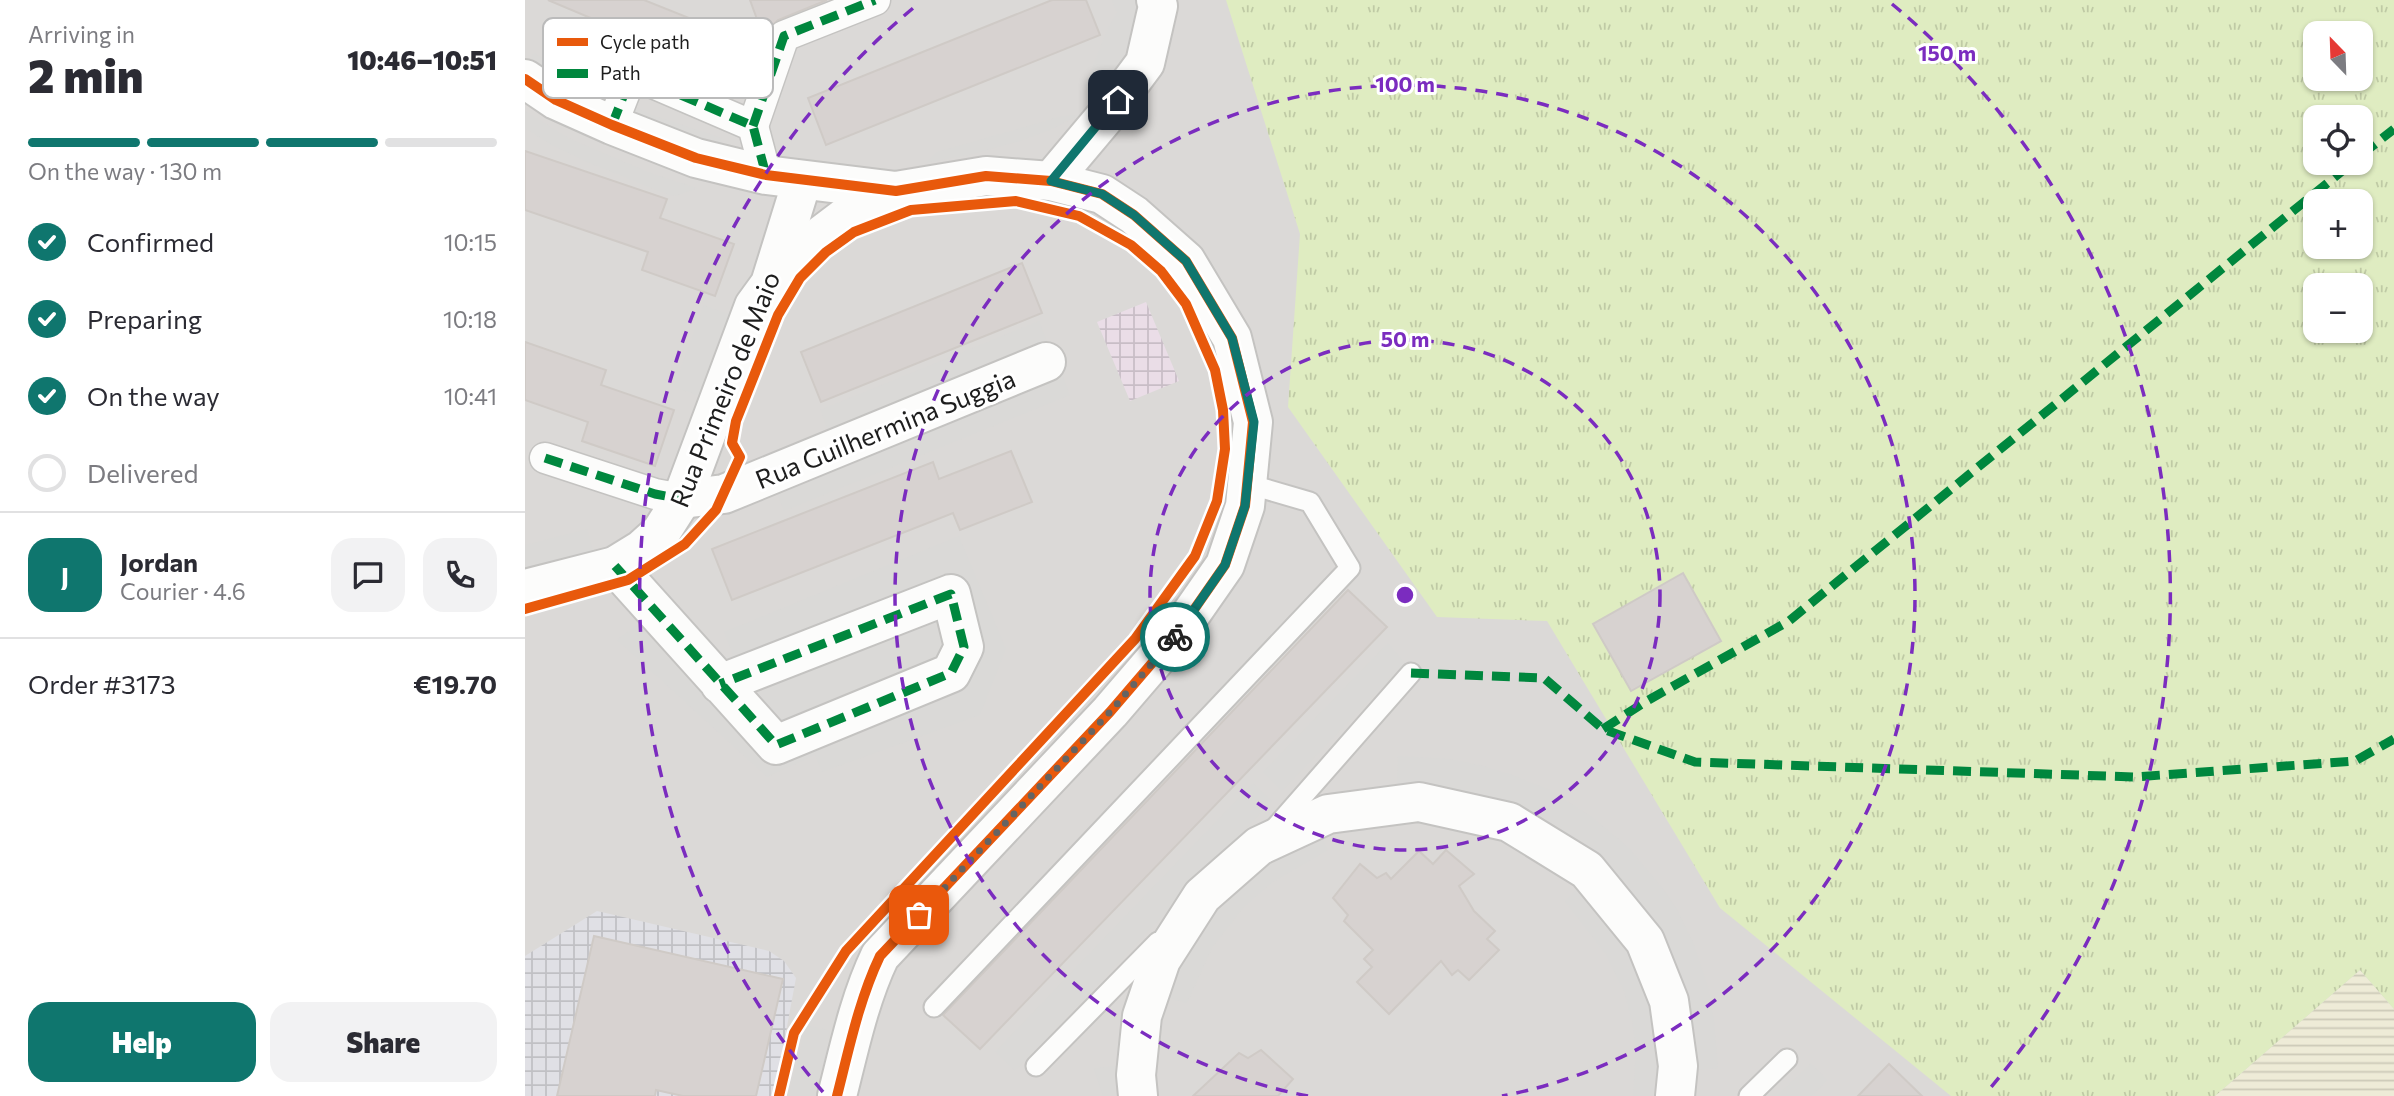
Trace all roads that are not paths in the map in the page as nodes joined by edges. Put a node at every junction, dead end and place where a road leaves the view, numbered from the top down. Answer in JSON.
{"nodes":[{"id":1,"x":875,"y":0,"type":"edge"},
{"id":2,"x":1156,"y":0,"type":"edge"},
{"id":3,"x":773,"y":68,"type":"edge"},
{"id":4,"x":525,"y":79,"type":"edge"},
{"id":5,"x":543,"y":91,"type":"edge"},
{"id":6,"x":553,"y":98,"type":"edge"},
{"id":7,"x":623,"y":98,"type":"edge"},
{"id":8,"x":688,"y":98,"type":"edge"},
{"id":9,"x":763,"y":98,"type":"edge"},
{"id":10,"x":612,"y":125,"type":"junction"},
{"id":11,"x":753,"y":126,"type":"junction"},
{"id":12,"x":784,"y":178,"type":"junction"},
{"id":13,"x":1051,"y":181,"type":"junction"},
{"id":14,"x":896,"y":191,"type":"junction"},
{"id":15,"x":770,"y":284,"type":"junction"},
{"id":16,"x":1046,"y":362,"type":"dead end"},
{"id":17,"x":545,"y":458,"type":"dead end"},
{"id":18,"x":1248,"y":484,"type":"junction"},
{"id":19,"x":682,"y":499,"type":"junction"},
{"id":20,"x":615,"y":566,"type":"junction"},
{"id":21,"x":525,"y":589,"type":"edge"},
{"id":22,"x":1411,"y":673,"type":"dead end"},
{"id":23,"x":720,"y":684,"type":"junction"},
{"id":24,"x":1259,"y":846,"type":"junction"},
{"id":25,"x":1202,"y":896,"type":"junction"},
{"id":26,"x":934,"y":1007,"type":"dead end"},
{"id":27,"x":1787,"y":1059,"type":"dead end"},
{"id":28,"x":1036,"y":1066,"type":"dead end"},
{"id":29,"x":837,"y":1096,"type":"edge"},
{"id":30,"x":1138,"y":1096,"type":"edge"},
{"id":31,"x":1675,"y":1096,"type":"edge"},
{"id":32,"x":1749,"y":1096,"type":"edge"}],
"edges":[{"from":1,"to":3,"type":"street"},
{"from":2,"to":13,"type":"street"},
{"from":4,"to":5,"type":"street"},
{"from":6,"to":10,"type":"street"},
{"from":7,"to":10,"type":"street"},
{"from":8,"to":11,"type":"street"},
{"from":9,"to":11,"type":"street"},
{"from":10,"to":12,"type":"street"},
{"from":11,"to":12,"type":"street"},
{"from":12,"to":14,"type":"street"},
{"from":12,"to":15,"type":"street","name":"Rua Primeiro de Maio"},
{"from":13,"to":14,"type":"street"},
{"from":13,"to":18,"type":"street"},
{"from":14,"to":15,"type":"street"},
{"from":15,"to":19,"type":"street","name":"Rua Primeiro de Maio"},
{"from":16,"to":19,"type":"street","name":"Rua Guilhermina Suggia"},
{"from":17,"to":19,"type":"street"},
{"from":18,"to":26,"type":"lane"},
{"from":18,"to":29,"type":"street"},
{"from":19,"to":20,"type":"street","name":"Rua Primeiro de Maio"},
{"from":20,"to":21,"type":"street","name":"Rua Primeiro de Maio"},
{"from":20,"to":23,"type":"street"},
{"from":22,"to":24,"type":"lane"},
{"from":23,"to":23,"type":"street"},
{"from":24,"to":25,"type":"street"},
{"from":24,"to":31,"type":"street"},
{"from":25,"to":28,"type":"lane"},
{"from":25,"to":30,"type":"street"},
{"from":27,"to":32,"type":"lane"}]}
